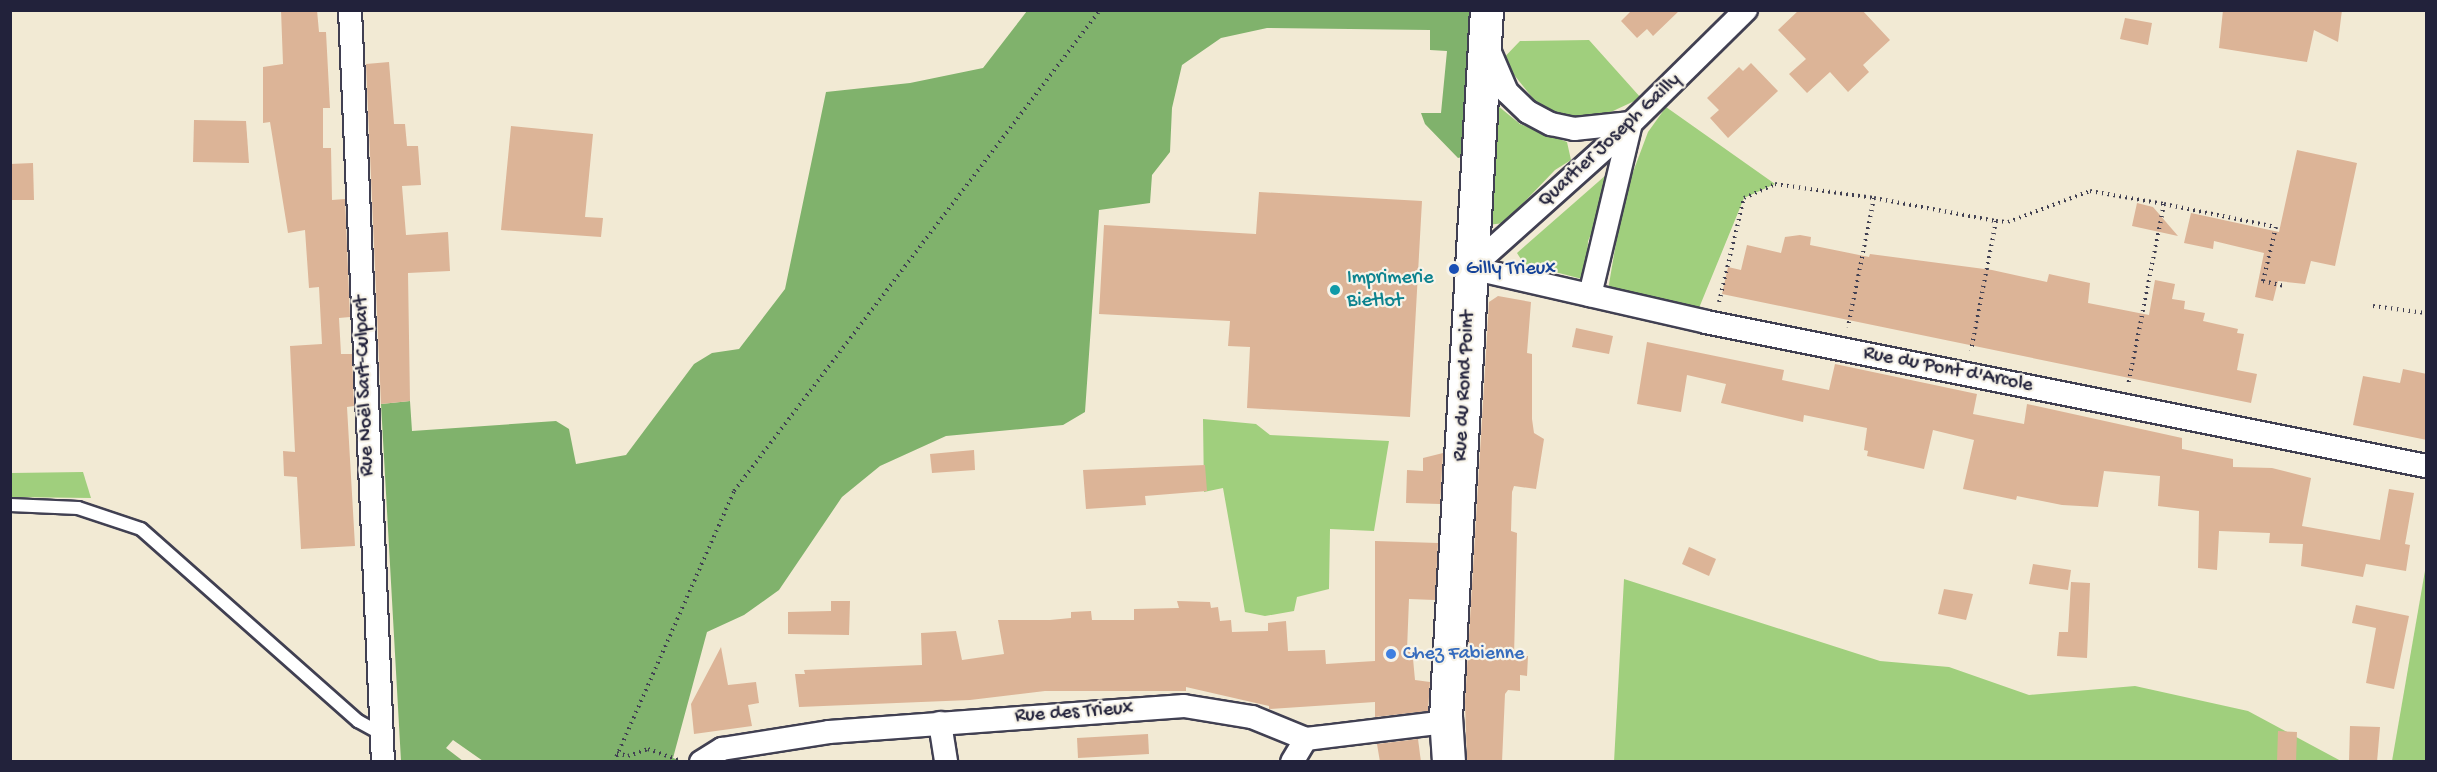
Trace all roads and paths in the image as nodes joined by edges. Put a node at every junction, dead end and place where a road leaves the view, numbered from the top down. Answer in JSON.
{"nodes":[{"id":1,"x":350,"y":10,"type":"edge"},
{"id":2,"x":1100,"y":10,"type":"edge"},
{"id":3,"x":1746,"y":10,"type":"edge"},
{"id":4,"x":1486,"y":22,"type":"edge"},
{"id":5,"x":1631,"y":123,"type":"junction"},
{"id":6,"x":1874,"y":198,"type":"junction"},
{"id":7,"x":2164,"y":204,"type":"junction"},
{"id":8,"x":1996,"y":221,"type":"junction"},
{"id":9,"x":1471,"y":268,"type":"junction"},
{"id":10,"x":2284,"y":286,"type":"dead end"},
{"id":11,"x":1590,"y":295,"type":"junction"},
{"id":12,"x":2373,"y":306,"type":"dead end"},
{"id":13,"x":2427,"y":313,"type":"edge"},
{"id":14,"x":1714,"y":324,"type":"junction"},
{"id":15,"x":1843,"y":349,"type":"junction"},
{"id":16,"x":1966,"y":374,"type":"junction"},
{"id":17,"x":2124,"y":405,"type":"junction"},
{"id":18,"x":2427,"y":466,"type":"edge"},
{"id":19,"x":10,"y":505,"type":"edge"},
{"id":20,"x":1446,"y":722,"type":"junction"},
{"id":21,"x":940,"y":723,"type":"junction"},
{"id":22,"x":381,"y":734,"type":"junction"},
{"id":23,"x":1306,"y":739,"type":"junction"},
{"id":24,"x":617,"y":753,"type":"junction"},
{"id":25,"x":382,"y":762,"type":"edge"},
{"id":26,"x":614,"y":762,"type":"edge"},
{"id":27,"x":682,"y":762,"type":"edge"},
{"id":28,"x":702,"y":762,"type":"edge"},
{"id":29,"x":946,"y":762,"type":"edge"},
{"id":30,"x":1292,"y":762,"type":"edge"},
{"id":31,"x":1449,"y":762,"type":"edge"}],
"edges":[{"from":1,"to":22,"type":"street","name":"Rue Noël Sart-Culpart"},
{"from":2,"to":24,"type":"path"},
{"from":3,"to":5,"type":"street","name":"Quartier Joseph Gailly"},
{"from":4,"to":5,"type":"street"},
{"from":4,"to":9,"type":"street","name":"Rue du Rond Point"},
{"from":5,"to":9,"type":"street","name":"Quartier Joseph Gailly"},
{"from":5,"to":11,"type":"street"},
{"from":6,"to":8,"type":"path"},
{"from":6,"to":14,"type":"path"},
{"from":6,"to":15,"type":"path"},
{"from":7,"to":8,"type":"path"},
{"from":7,"to":10,"type":"path"},
{"from":7,"to":17,"type":"path"},
{"from":8,"to":16,"type":"path"},
{"from":9,"to":11,"type":"street","name":"Rue du Pont d'Arcole"},
{"from":9,"to":20,"type":"street","name":"Rue du Rond Point"},
{"from":11,"to":14,"type":"street","name":"Rue du Pont d'Arcole"},
{"from":12,"to":13,"type":"path"},
{"from":14,"to":15,"type":"street","name":"Rue du Pont d'Arcole"},
{"from":15,"to":16,"type":"street","name":"Rue du Pont d'Arcole"},
{"from":16,"to":17,"type":"street","name":"Rue du Pont d'Arcole"},
{"from":17,"to":18,"type":"street","name":"Rue du Pont d'Arcole"},
{"from":19,"to":22,"type":"lane"},
{"from":20,"to":23,"type":"street","name":"Rue des Trieux"},
{"from":20,"to":31,"type":"street","name":"Rue du Rond Point"},
{"from":21,"to":23,"type":"street","name":"Rue des Trieux"},
{"from":21,"to":28,"type":"street","name":"Rue des Trieux"},
{"from":21,"to":29,"type":"street"},
{"from":22,"to":25,"type":"street","name":"Rue Noël Sart-Culpart"},
{"from":23,"to":30,"type":"street"},
{"from":24,"to":26,"type":"path"},
{"from":24,"to":27,"type":"path"}]}
